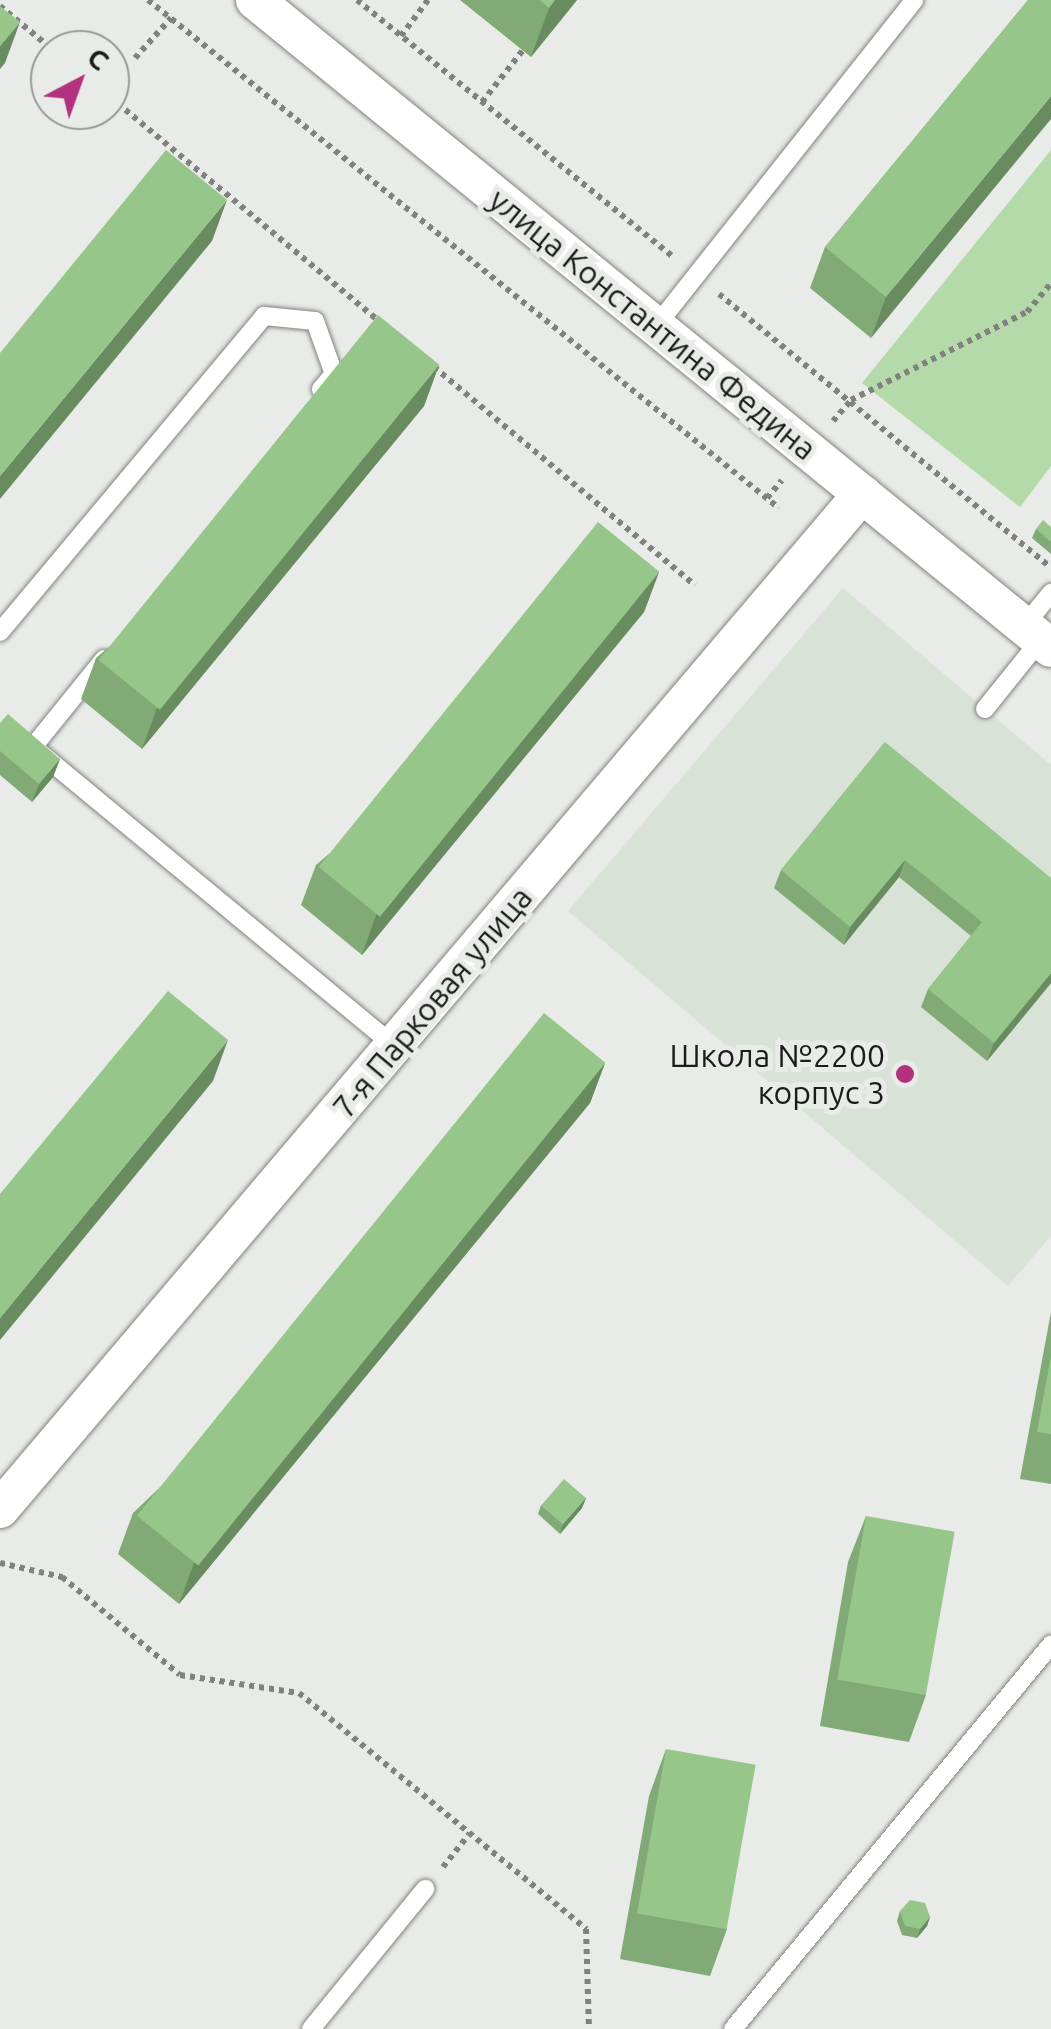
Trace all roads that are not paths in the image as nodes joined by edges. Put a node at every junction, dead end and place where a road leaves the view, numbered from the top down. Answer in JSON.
{"nodes":[{"id":1,"x":255,"y":0,"type":"edge"},
{"id":2,"x":914,"y":0,"type":"edge"},
{"id":3,"x":656,"y":326,"type":"junction"},
{"id":4,"x":309,"y":405,"type":"edge"},
{"id":5,"x":862,"y":494,"type":"junction"},
{"id":6,"x":1051,"y":593,"type":"edge"},
{"id":7,"x":0,"y":632,"type":"edge"},
{"id":8,"x":121,"y":638,"type":"edge"},
{"id":9,"x":1039,"y":638,"type":"edge"},
{"id":10,"x":986,"y":709,"type":"dead end"},
{"id":11,"x":394,"y":1046,"type":"junction"},
{"id":12,"x":0,"y":1509,"type":"edge"},
{"id":13,"x":1051,"y":1644,"type":"edge"},
{"id":14,"x":426,"y":1889,"type":"road end"},
{"id":15,"x":311,"y":2029,"type":"edge"},
{"id":16,"x":733,"y":2029,"type":"edge"}],
"edges":[{"from":1,"to":3,"type":"street","name":"улица Константина Федина"},
{"from":2,"to":3,"type":"lane"},
{"from":3,"to":5,"type":"street","name":"улица Константина Федина"},
{"from":4,"to":7,"type":"lane"},
{"from":5,"to":9,"type":"street","name":"улица Константина Федина"},
{"from":5,"to":11,"type":"street","name":"7-я Парковая улица"},
{"from":6,"to":9,"type":"lane"},
{"from":8,"to":11,"type":"lane"},
{"from":9,"to":10,"type":"lane"},
{"from":11,"to":12,"type":"street","name":"7-я Парковая улица"},
{"from":13,"to":16,"type":"lane"},
{"from":14,"to":15,"type":"lane"}]}
